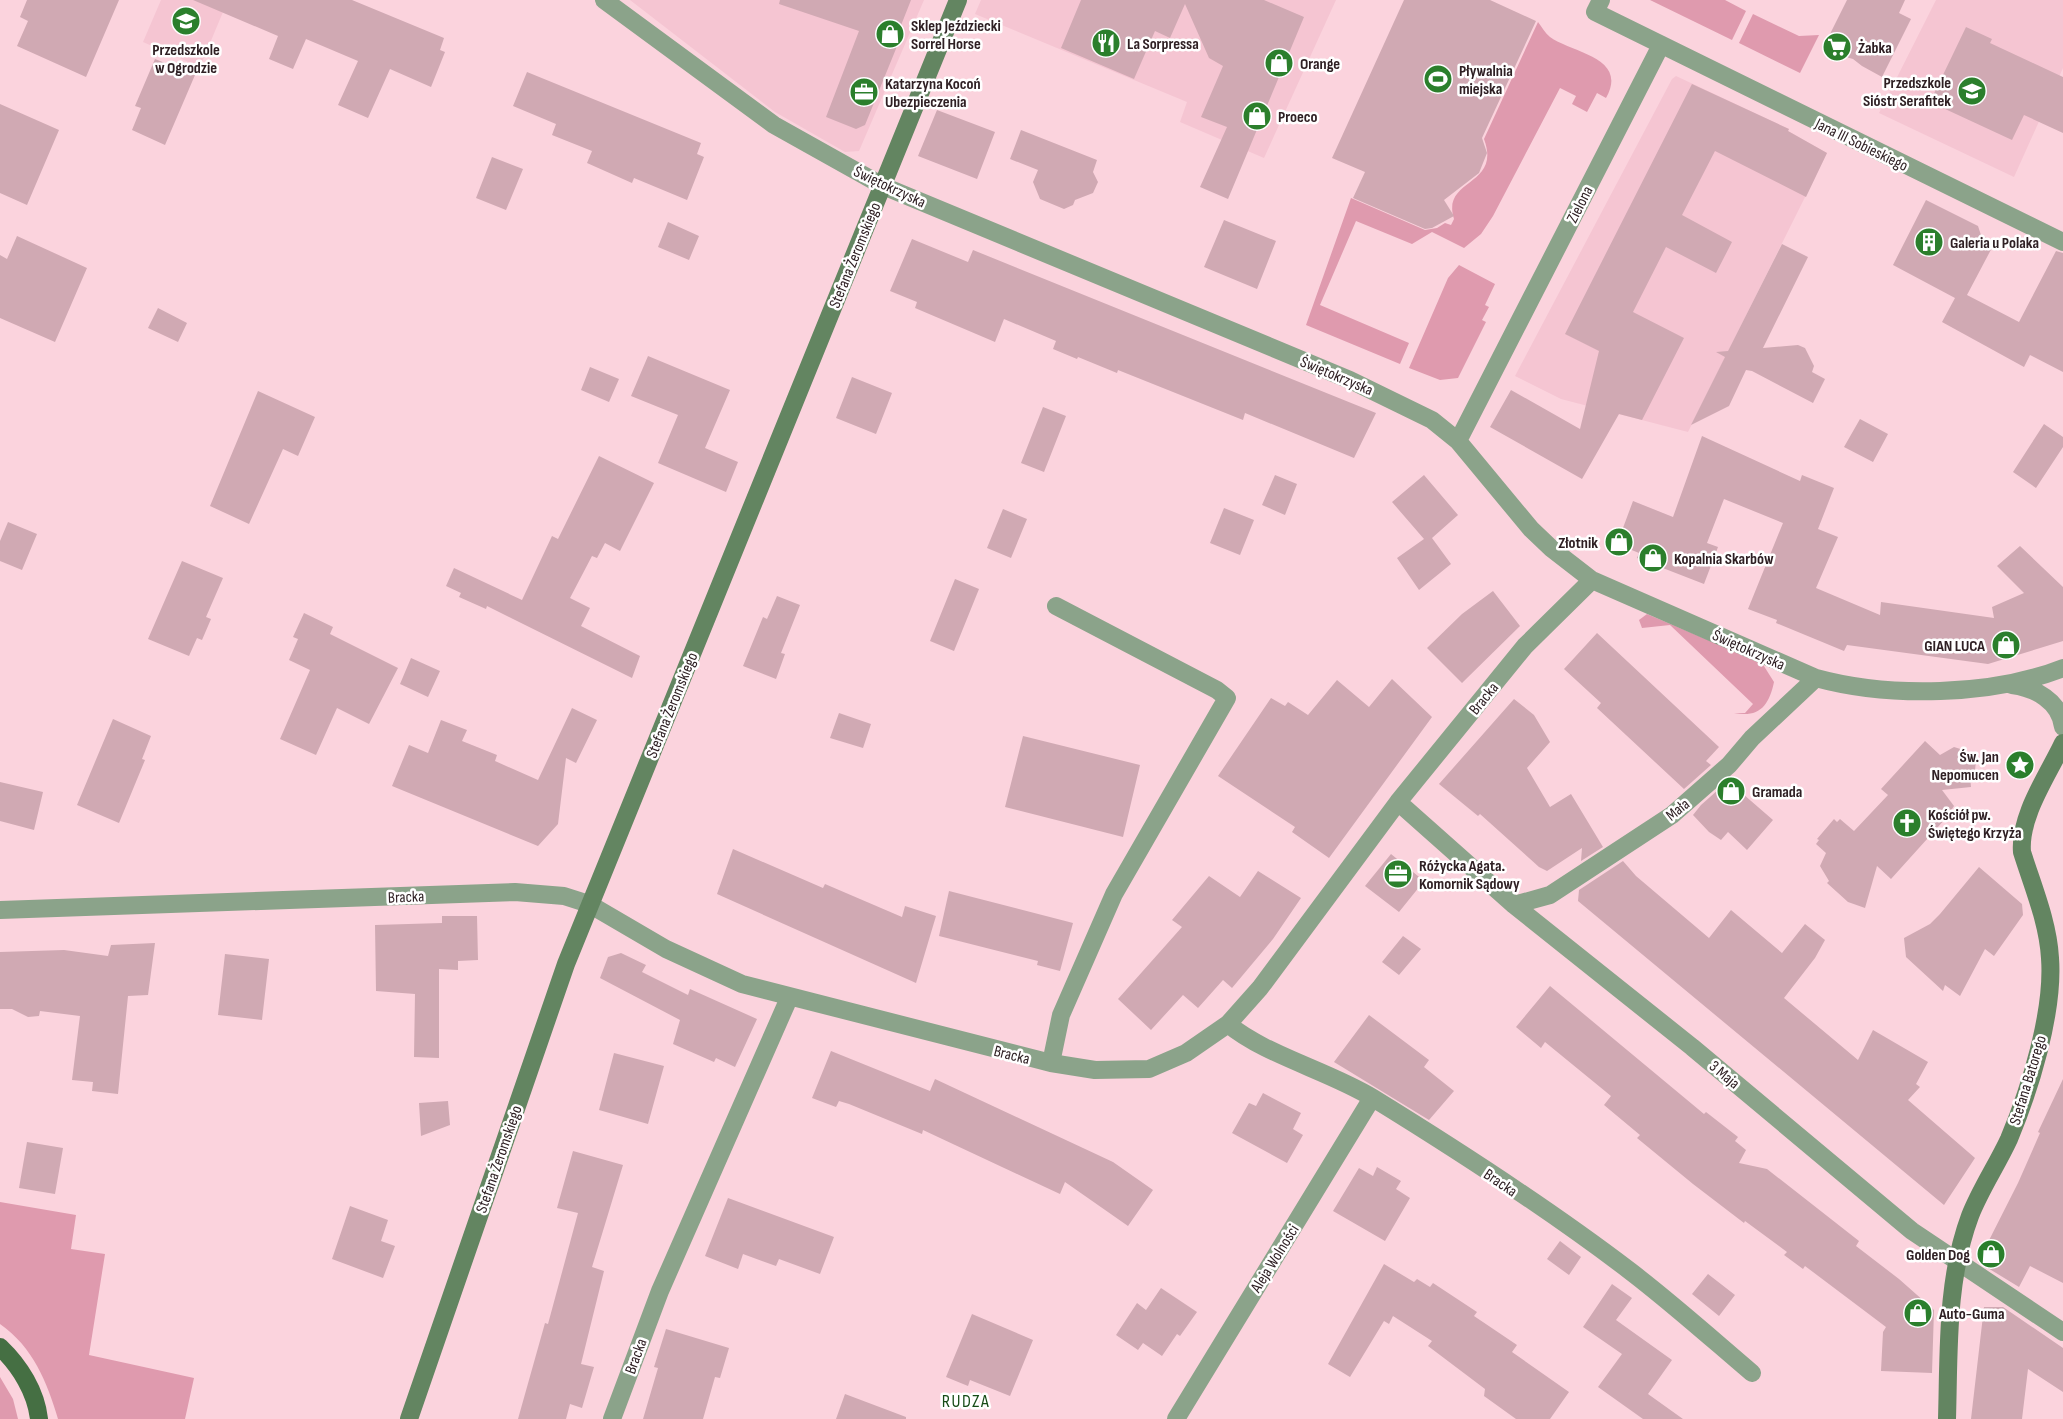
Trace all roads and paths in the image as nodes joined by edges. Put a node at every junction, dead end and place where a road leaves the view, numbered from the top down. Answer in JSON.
{"nodes":[{"id":1,"x":604,"y":0,"type":"edge"},
{"id":2,"x":958,"y":0,"type":"edge"},
{"id":3,"x":1601,"y":0,"type":"edge"},
{"id":4,"x":1661,"y":45,"type":"junction"},
{"id":5,"x":883,"y":186,"type":"junction"},
{"id":6,"x":2063,"y":242,"type":"edge"},
{"id":7,"x":1458,"y":441,"type":"junction"},
{"id":8,"x":1592,"y":580,"type":"junction"},
{"id":9,"x":1056,"y":606,"type":"dead end"},
{"id":10,"x":2063,"y":668,"type":"edge"},
{"id":11,"x":1816,"y":678,"type":"junction"},
{"id":12,"x":2010,"y":684,"type":"junction"},
{"id":13,"x":2063,"y":727,"type":"edge"},
{"id":14,"x":2063,"y":743,"type":"edge"},
{"id":15,"x":1398,"y":802,"type":"junction"},
{"id":16,"x":589,"y":904,"type":"junction"},
{"id":17,"x":1514,"y":905,"type":"junction"},
{"id":18,"x":0,"y":910,"type":"edge"},
{"id":19,"x":789,"y":998,"type":"junction"},
{"id":20,"x":1228,"y":1024,"type":"junction"},
{"id":21,"x":1051,"y":1063,"type":"junction"},
{"id":22,"x":1372,"y":1098,"type":"junction"},
{"id":23,"x":1957,"y":1262,"type":"junction"},
{"id":24,"x":2063,"y":1332,"type":"edge"},
{"id":25,"x":0,"y":1347,"type":"edge"},
{"id":26,"x":1752,"y":1374,"type":"dead end"},
{"id":27,"x":40,"y":1416,"type":"edge"},
{"id":28,"x":409,"y":1419,"type":"edge"},
{"id":29,"x":612,"y":1419,"type":"edge"},
{"id":30,"x":1176,"y":1419,"type":"edge"},
{"id":31,"x":1947,"y":1419,"type":"edge"}],
"edges":[{"from":1,"to":5,"type":"street","name":"Świętokrzyska"},
{"from":2,"to":5,"type":"street","name":"Stefana Żeromskiego"},
{"from":3,"to":4,"type":"street"},
{"from":4,"to":6,"type":"street","name":"Jana III Sobieskiego"},
{"from":4,"to":7,"type":"street","name":"Zielona"},
{"from":5,"to":7,"type":"street","name":"Świętokrzyska"},
{"from":5,"to":16,"type":"street","name":"Stefana Żeromskiego"},
{"from":7,"to":8,"type":"street","name":"Świętokrzyska"},
{"from":8,"to":11,"type":"street","name":"Świętokrzyska"},
{"from":8,"to":15,"type":"street","name":"Bracka"},
{"from":9,"to":21,"type":"street"},
{"from":10,"to":12,"type":"street","name":"Świętokrzyska"},
{"from":11,"to":12,"type":"street","name":"Świętokrzyska"},
{"from":11,"to":17,"type":"street","name":"Mała"},
{"from":12,"to":13,"type":"street"},
{"from":14,"to":23,"type":"street","name":"Stefana Batorego"},
{"from":15,"to":17,"type":"street","name":"3 Maja"},
{"from":15,"to":20,"type":"street","name":"Bracka"},
{"from":16,"to":18,"type":"street","name":"Bracka"},
{"from":16,"to":19,"type":"street","name":"Bracka"},
{"from":16,"to":28,"type":"street","name":"Stefana Żeromskiego"},
{"from":17,"to":23,"type":"street","name":"3 Maja"},
{"from":19,"to":21,"type":"street","name":"Bracka"},
{"from":19,"to":29,"type":"street","name":"Bracka"},
{"from":20,"to":21,"type":"street","name":"Bracka"},
{"from":20,"to":22,"type":"street","name":"Bracka"},
{"from":22,"to":26,"type":"street","name":"Bracka"},
{"from":22,"to":30,"type":"street","name":"Aleja Wolności"},
{"from":23,"to":24,"type":"street","name":"3 Maja"},
{"from":23,"to":31,"type":"street","name":"Stefana Batorego"},
{"from":25,"to":27,"type":"main road"}]}
